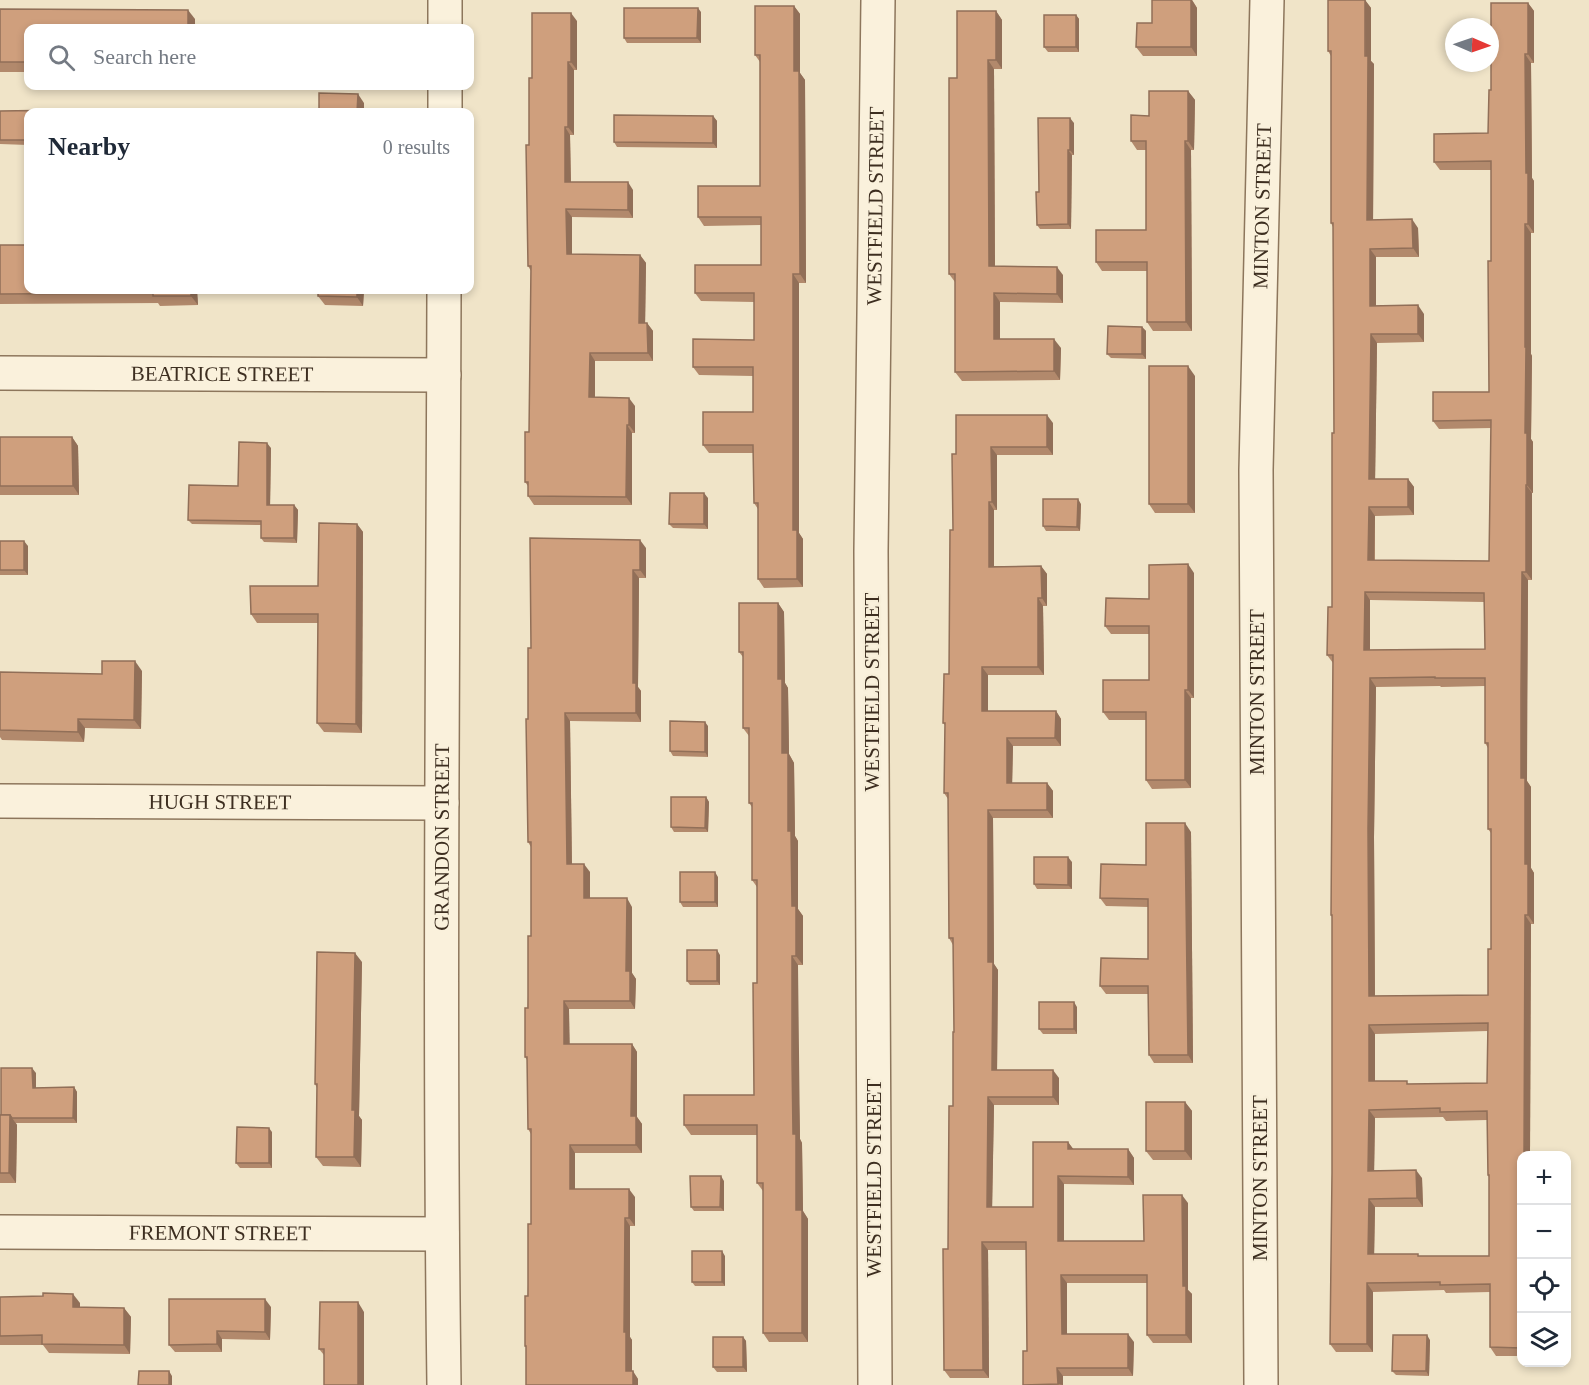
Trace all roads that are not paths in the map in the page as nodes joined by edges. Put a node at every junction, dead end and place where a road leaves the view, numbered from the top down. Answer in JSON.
{"nodes":[{"id":1,"x":445,"y":0,"type":"edge"},
{"id":2,"x":878,"y":0,"type":"edge"},
{"id":3,"x":1267,"y":0,"type":"edge"},
{"id":4,"x":445,"y":24,"type":"edge"},
{"id":5,"x":445,"y":90,"type":"edge"},
{"id":6,"x":445,"y":108,"type":"edge"},
{"id":7,"x":444,"y":294,"type":"edge"},
{"id":8,"x":0,"y":373,"type":"edge"},
{"id":9,"x":444,"y":375,"type":"junction"},
{"id":10,"x":0,"y":801,"type":"edge"},
{"id":11,"x":442,"y":803,"type":"junction"},
{"id":12,"x":0,"y":1232,"type":"edge"},
{"id":13,"x":442,"y":1234,"type":"junction"},
{"id":14,"x":444,"y":1385,"type":"edge"},
{"id":15,"x":874,"y":1385,"type":"edge"},
{"id":16,"x":1261,"y":1385,"type":"edge"}],
"edges":[{"from":1,"to":4,"type":"street"},
{"from":2,"to":15,"type":"street","name":"WESTFIELD STREET"},
{"from":3,"to":16,"type":"street","name":"MINTON STREET"},
{"from":5,"to":6,"type":"street"},
{"from":7,"to":9,"type":"street","name":"GRANDON STREET"},
{"from":8,"to":9,"type":"street","name":"BEATRICE STREET"},
{"from":9,"to":11,"type":"street","name":"GRANDON STREET"},
{"from":10,"to":11,"type":"street","name":"HUGH STREET"},
{"from":11,"to":13,"type":"street","name":"GRANDON STREET"},
{"from":12,"to":13,"type":"street","name":"FREMONT STREET"},
{"from":13,"to":14,"type":"street","name":"GRANDON STREET"}]}
